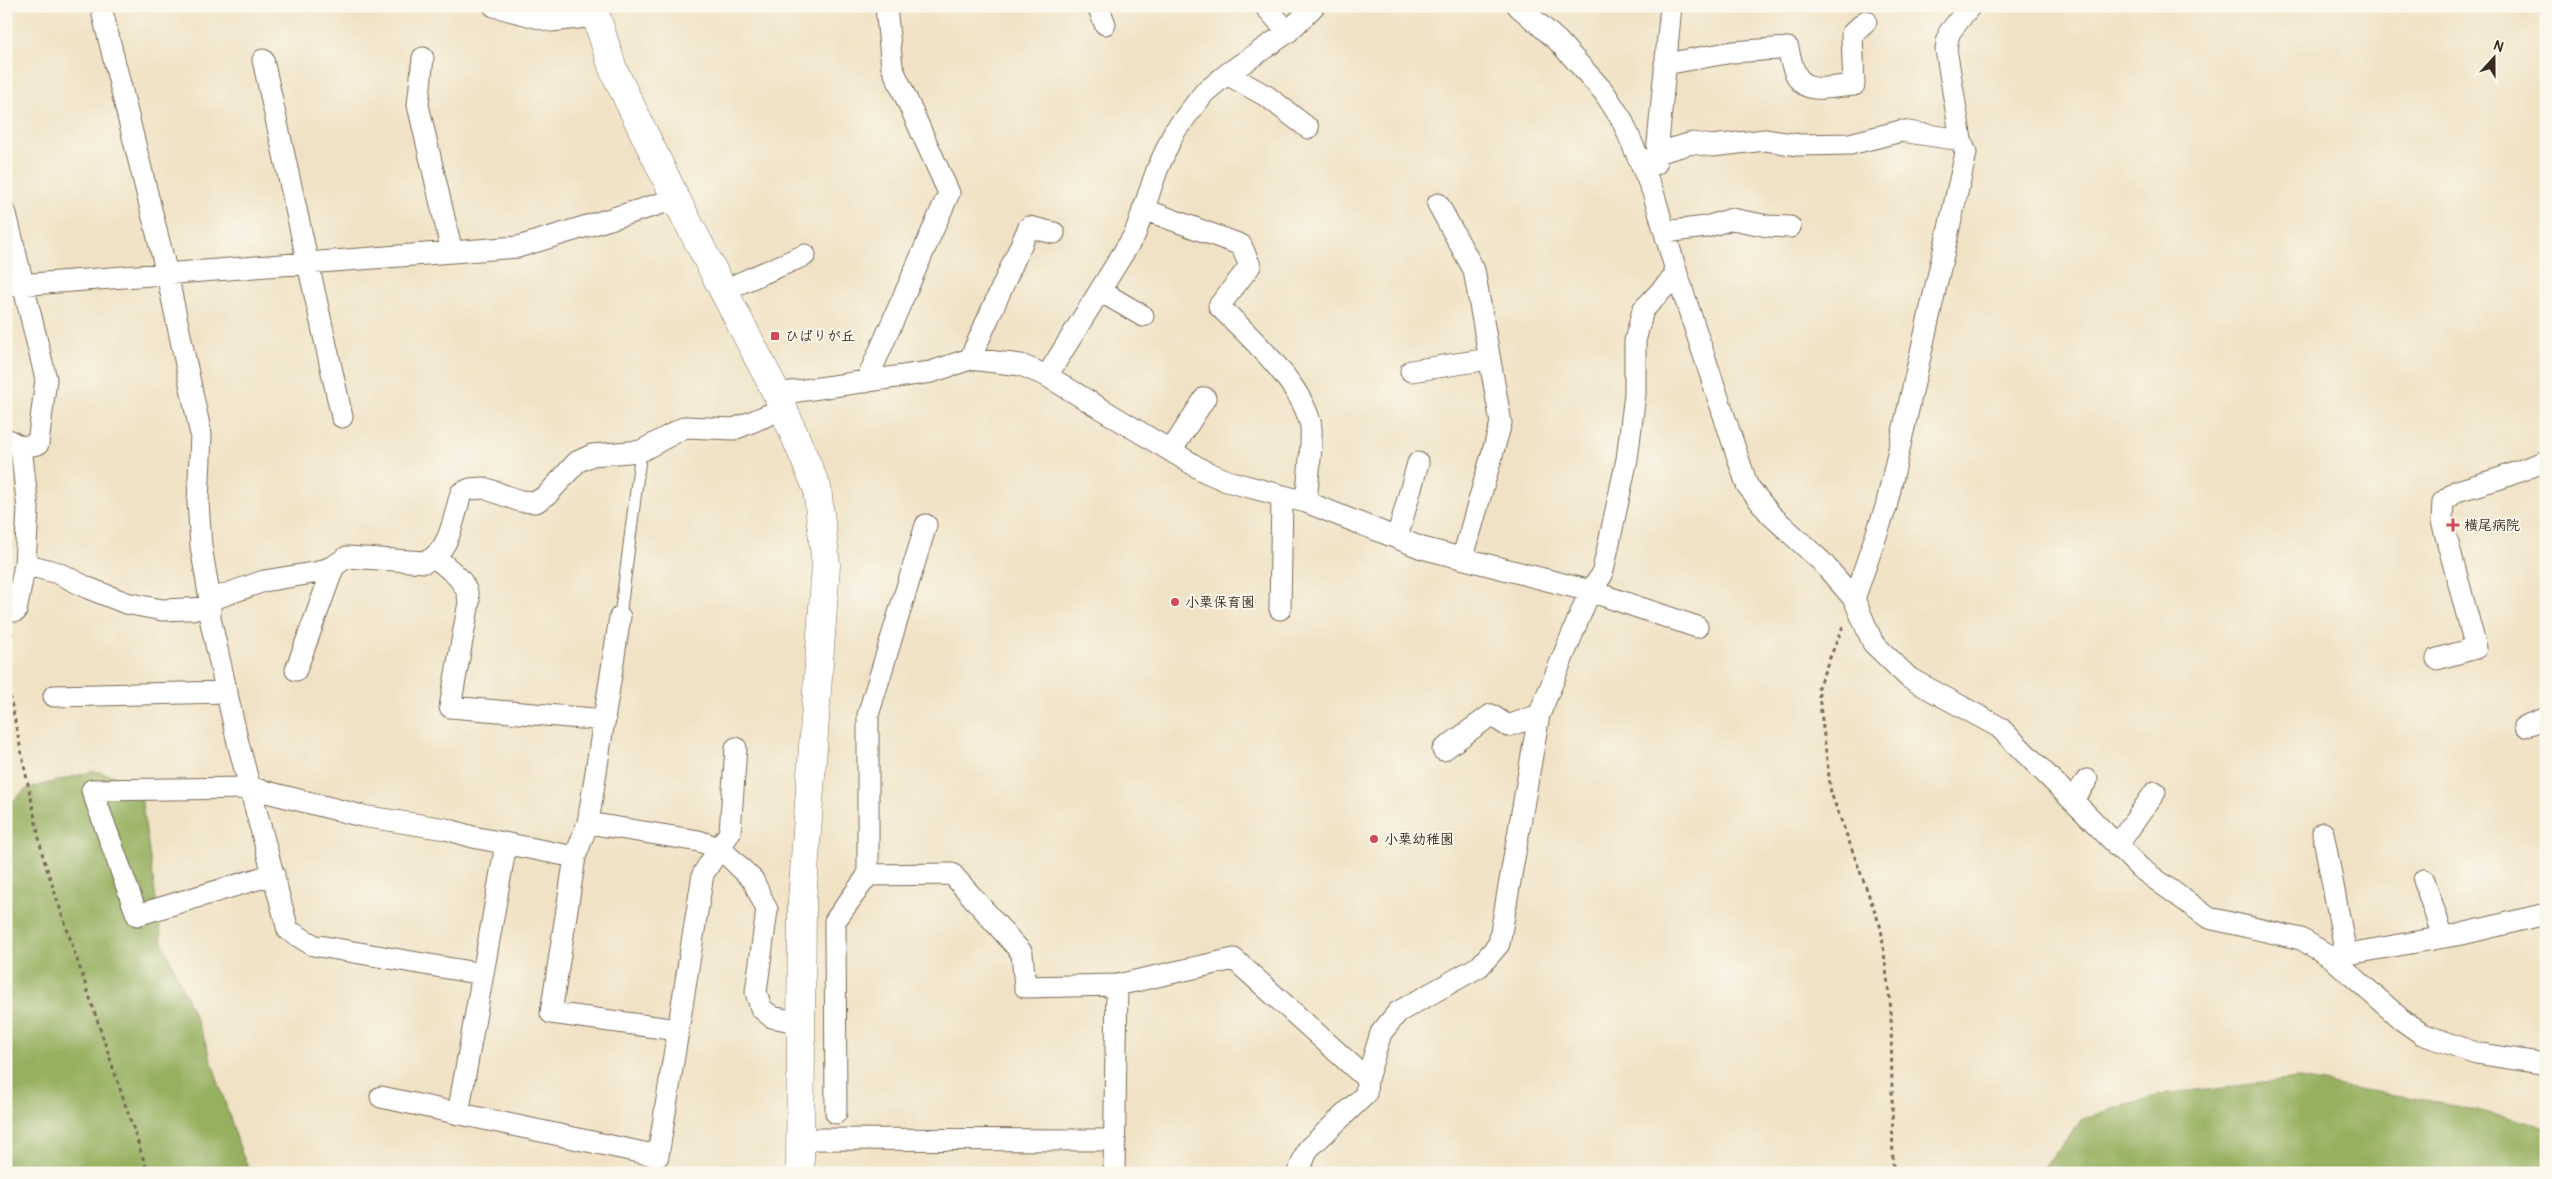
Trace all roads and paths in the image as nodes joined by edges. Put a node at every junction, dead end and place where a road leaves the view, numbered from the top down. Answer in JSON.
{"nodes":[{"id":1,"x":494,"y":6,"type":"edge"},
{"id":2,"x":886,"y":6,"type":"edge"},
{"id":3,"x":1265,"y":6,"type":"edge"},
{"id":4,"x":1314,"y":6,"type":"edge"},
{"id":5,"x":1671,"y":6,"type":"edge"},
{"id":6,"x":1970,"y":6,"type":"edge"},
{"id":7,"x":1526,"y":9,"type":"edge"},
{"id":8,"x":594,"y":11,"type":"edge"},
{"id":9,"x":103,"y":14,"type":"dead end"},
{"id":10,"x":1866,"y":21,"type":"dead end"},
{"id":11,"x":1288,"y":32,"type":"junction"},
{"id":12,"x":422,"y":58,"type":"dead end"},
{"id":13,"x":264,"y":60,"type":"dead end"},
{"id":14,"x":1665,"y":64,"type":"junction"},
{"id":15,"x":1226,"y":74,"type":"junction"},
{"id":16,"x":1308,"y":128,"type":"dead end"},
{"id":17,"x":1962,"y":140,"type":"junction"},
{"id":18,"x":1657,"y":153,"type":"junction"},
{"id":19,"x":1653,"y":192,"type":"junction"},
{"id":20,"x":676,"y":199,"type":"junction"},
{"id":21,"x":1438,"y":204,"type":"dead end"},
{"id":22,"x":1143,"y":209,"type":"junction"},
{"id":23,"x":6,"y":214,"type":"edge"},
{"id":24,"x":1790,"y":227,"type":"dead end"},
{"id":25,"x":1665,"y":232,"type":"junction"},
{"id":26,"x":1054,"y":233,"type":"dead end"},
{"id":27,"x":452,"y":252,"type":"junction"},
{"id":28,"x":805,"y":255,"type":"dead end"},
{"id":29,"x":308,"y":262,"type":"junction"},
{"id":30,"x":167,"y":274,"type":"junction"},
{"id":31,"x":1677,"y":274,"type":"junction"},
{"id":32,"x":15,"y":285,"type":"edge"},
{"id":33,"x":724,"y":290,"type":"junction"},
{"id":34,"x":1100,"y":291,"type":"junction"},
{"id":35,"x":1143,"y":316,"type":"dead end"},
{"id":36,"x":970,"y":358,"type":"junction"},
{"id":37,"x":1490,"y":359,"type":"junction"},
{"id":38,"x":1410,"y":370,"type":"dead end"},
{"id":39,"x":1047,"y":376,"type":"junction"},
{"id":40,"x":866,"y":382,"type":"junction"},
{"id":41,"x":1205,"y":398,"type":"dead end"},
{"id":42,"x":780,"y":402,"type":"junction"},
{"id":43,"x":342,"y":416,"type":"dead end"},
{"id":44,"x":14,"y":443,"type":"edge"},
{"id":45,"x":641,"y":451,"type":"junction"},
{"id":46,"x":1171,"y":451,"type":"junction"},
{"id":47,"x":2546,"y":461,"type":"edge"},
{"id":48,"x":1418,"y":463,"type":"dead end"},
{"id":49,"x":1282,"y":496,"type":"junction"},
{"id":50,"x":1306,"y":502,"type":"junction"},
{"id":51,"x":926,"y":525,"type":"dead end"},
{"id":52,"x":1397,"y":538,"type":"junction"},
{"id":53,"x":1463,"y":557,"type":"junction"},
{"id":54,"x":436,"y":558,"type":"junction"},
{"id":55,"x":25,"y":564,"type":"junction"},
{"id":56,"x":334,"y":566,"type":"junction"},
{"id":57,"x":1590,"y":591,"type":"junction"},
{"id":58,"x":1854,"y":599,"type":"junction"},
{"id":59,"x":210,"y":604,"type":"junction"},
{"id":60,"x":1280,"y":609,"type":"dead end"},
{"id":61,"x":16,"y":612,"type":"joint"},
{"id":62,"x":620,"y":617,"type":"joint"},
{"id":63,"x":1697,"y":627,"type":"dead end"},
{"id":64,"x":2437,"y":659,"type":"dead end"},
{"id":65,"x":296,"y":670,"type":"dead end"},
{"id":66,"x":227,"y":692,"type":"junction"},
{"id":67,"x":54,"y":696,"type":"dead end"},
{"id":68,"x":1539,"y":715,"type":"junction"},
{"id":69,"x":2546,"y":718,"type":"edge"},
{"id":70,"x":605,"y":720,"type":"junction"},
{"id":71,"x":2525,"y":726,"type":"dead end"},
{"id":72,"x":736,"y":748,"type":"dead end"},
{"id":73,"x":1443,"y":750,"type":"dead end"},
{"id":74,"x":2087,"y":780,"type":"dead end"},
{"id":75,"x":251,"y":788,"type":"junction"},
{"id":76,"x":2155,"y":792,"type":"dead end"},
{"id":77,"x":2072,"y":800,"type":"junction"},
{"id":78,"x":588,"y":823,"type":"junction"},
{"id":79,"x":2323,"y":832,"type":"dead end"},
{"id":80,"x":506,"y":844,"type":"junction"},
{"id":81,"x":2117,"y":846,"type":"junction"},
{"id":82,"x":721,"y":849,"type":"junction"},
{"id":83,"x":576,"y":857,"type":"junction"},
{"id":84,"x":274,"y":874,"type":"junction"},
{"id":85,"x":868,"y":875,"type":"junction"},
{"id":86,"x":2424,"y":880,"type":"dead end"},
{"id":87,"x":2546,"y":914,"type":"edge"},
{"id":88,"x":2443,"y":937,"type":"junction"},
{"id":89,"x":2339,"y":955,"type":"junction"},
{"id":90,"x":482,"y":974,"type":"junction"},
{"id":91,"x":1117,"y":985,"type":"junction"},
{"id":92,"x":801,"y":1023,"type":"junction"},
{"id":93,"x":678,"y":1030,"type":"junction"},
{"id":94,"x":2546,"y":1064,"type":"edge"},
{"id":95,"x":1367,"y":1079,"type":"junction"},
{"id":96,"x":381,"y":1097,"type":"dead end"},
{"id":97,"x":836,"y":1113,"type":"dead end"},
{"id":98,"x":458,"y":1114,"type":"junction"},
{"id":99,"x":800,"y":1140,"type":"junction"},
{"id":100,"x":1115,"y":1140,"type":"junction"},
{"id":101,"x":148,"y":1173,"type":"edge"},
{"id":102,"x":800,"y":1173,"type":"edge"},
{"id":103,"x":1114,"y":1173,"type":"edge"},
{"id":104,"x":1298,"y":1173,"type":"edge"},
{"id":105,"x":1893,"y":1173,"type":"edge"}],
"edges":[{"from":1,"to":8,"type":"street"},
{"from":2,"to":40,"type":"street"},
{"from":3,"to":11,"type":"street"},
{"from":4,"to":11,"type":"street"},
{"from":5,"to":14,"type":"street"},
{"from":6,"to":17,"type":"street"},
{"from":7,"to":19,"type":"street"},
{"from":8,"to":20,"type":"street"},
{"from":9,"to":30,"type":"street"},
{"from":10,"to":14,"type":"street"},
{"from":11,"to":15,"type":"street"},
{"from":12,"to":27,"type":"street"},
{"from":13,"to":29,"type":"street"},
{"from":14,"to":18,"type":"street"},
{"from":15,"to":16,"type":"street"},
{"from":15,"to":22,"type":"street"},
{"from":17,"to":18,"type":"street"},
{"from":17,"to":58,"type":"street"},
{"from":18,"to":19,"type":"street"},
{"from":19,"to":25,"type":"street"},
{"from":20,"to":27,"type":"street"},
{"from":20,"to":33,"type":"street"},
{"from":21,"to":37,"type":"street"},
{"from":22,"to":34,"type":"street"},
{"from":22,"to":50,"type":"street"},
{"from":23,"to":32,"type":"street"},
{"from":24,"to":25,"type":"street"},
{"from":25,"to":31,"type":"street"},
{"from":26,"to":36,"type":"street"},
{"from":27,"to":29,"type":"street"},
{"from":28,"to":33,"type":"street"},
{"from":29,"to":30,"type":"street"},
{"from":29,"to":43,"type":"street"},
{"from":30,"to":32,"type":"street"},
{"from":30,"to":59,"type":"street"},
{"from":31,"to":57,"type":"street"},
{"from":31,"to":58,"type":"street"},
{"from":32,"to":44,"type":"street"},
{"from":33,"to":42,"type":"street"},
{"from":34,"to":35,"type":"street"},
{"from":34,"to":39,"type":"street"},
{"from":36,"to":39,"type":"street"},
{"from":36,"to":40,"type":"street"},
{"from":37,"to":38,"type":"street"},
{"from":37,"to":53,"type":"street"},
{"from":39,"to":46,"type":"street"},
{"from":40,"to":42,"type":"street"},
{"from":41,"to":46,"type":"street"},
{"from":42,"to":45,"type":"street"},
{"from":42,"to":92,"type":"street"},
{"from":44,"to":55,"type":"street"},
{"from":45,"to":54,"type":"street"},
{"from":45,"to":62,"type":"lane"},
{"from":46,"to":49,"type":"street"},
{"from":47,"to":64,"type":"street"},
{"from":48,"to":52,"type":"street"},
{"from":49,"to":50,"type":"street"},
{"from":49,"to":60,"type":"street"},
{"from":50,"to":52,"type":"street"},
{"from":51,"to":85,"type":"street"},
{"from":52,"to":53,"type":"street"},
{"from":53,"to":57,"type":"street"},
{"from":54,"to":56,"type":"street"},
{"from":54,"to":70,"type":"street"},
{"from":55,"to":59,"type":"street"},
{"from":55,"to":61,"type":"street"},
{"from":56,"to":59,"type":"street"},
{"from":56,"to":65,"type":"street"},
{"from":57,"to":63,"type":"street"},
{"from":57,"to":68,"type":"street"},
{"from":58,"to":77,"type":"street"},
{"from":58,"to":105,"type":"path"},
{"from":59,"to":66,"type":"street"},
{"from":61,"to":101,"type":"path"},
{"from":62,"to":70,"type":"street"},
{"from":66,"to":67,"type":"street"},
{"from":66,"to":75,"type":"street"},
{"from":68,"to":73,"type":"street"},
{"from":68,"to":95,"type":"street"},
{"from":69,"to":71,"type":"street"},
{"from":70,"to":78,"type":"street"},
{"from":72,"to":82,"type":"street"},
{"from":74,"to":77,"type":"street"},
{"from":75,"to":80,"type":"street"},
{"from":75,"to":84,"type":"street"},
{"from":75,"to":84,"type":"street"},
{"from":76,"to":81,"type":"street"},
{"from":77,"to":81,"type":"street"},
{"from":78,"to":82,"type":"street"},
{"from":78,"to":83,"type":"street"},
{"from":79,"to":89,"type":"street"},
{"from":80,"to":83,"type":"street"},
{"from":80,"to":90,"type":"street"},
{"from":81,"to":89,"type":"street"},
{"from":82,"to":92,"type":"street"},
{"from":82,"to":93,"type":"street"},
{"from":83,"to":93,"type":"street"},
{"from":84,"to":90,"type":"street"},
{"from":85,"to":91,"type":"street"},
{"from":85,"to":97,"type":"street"},
{"from":86,"to":88,"type":"street"},
{"from":87,"to":88,"type":"street"},
{"from":88,"to":89,"type":"street"},
{"from":89,"to":94,"type":"street"},
{"from":90,"to":98,"type":"street"},
{"from":91,"to":95,"type":"street"},
{"from":91,"to":100,"type":"street"},
{"from":92,"to":99,"type":"street"},
{"from":93,"to":98,"type":"street"},
{"from":95,"to":104,"type":"street"},
{"from":96,"to":98,"type":"street"},
{"from":99,"to":100,"type":"street"},
{"from":99,"to":102,"type":"street"},
{"from":100,"to":103,"type":"street"}]}
